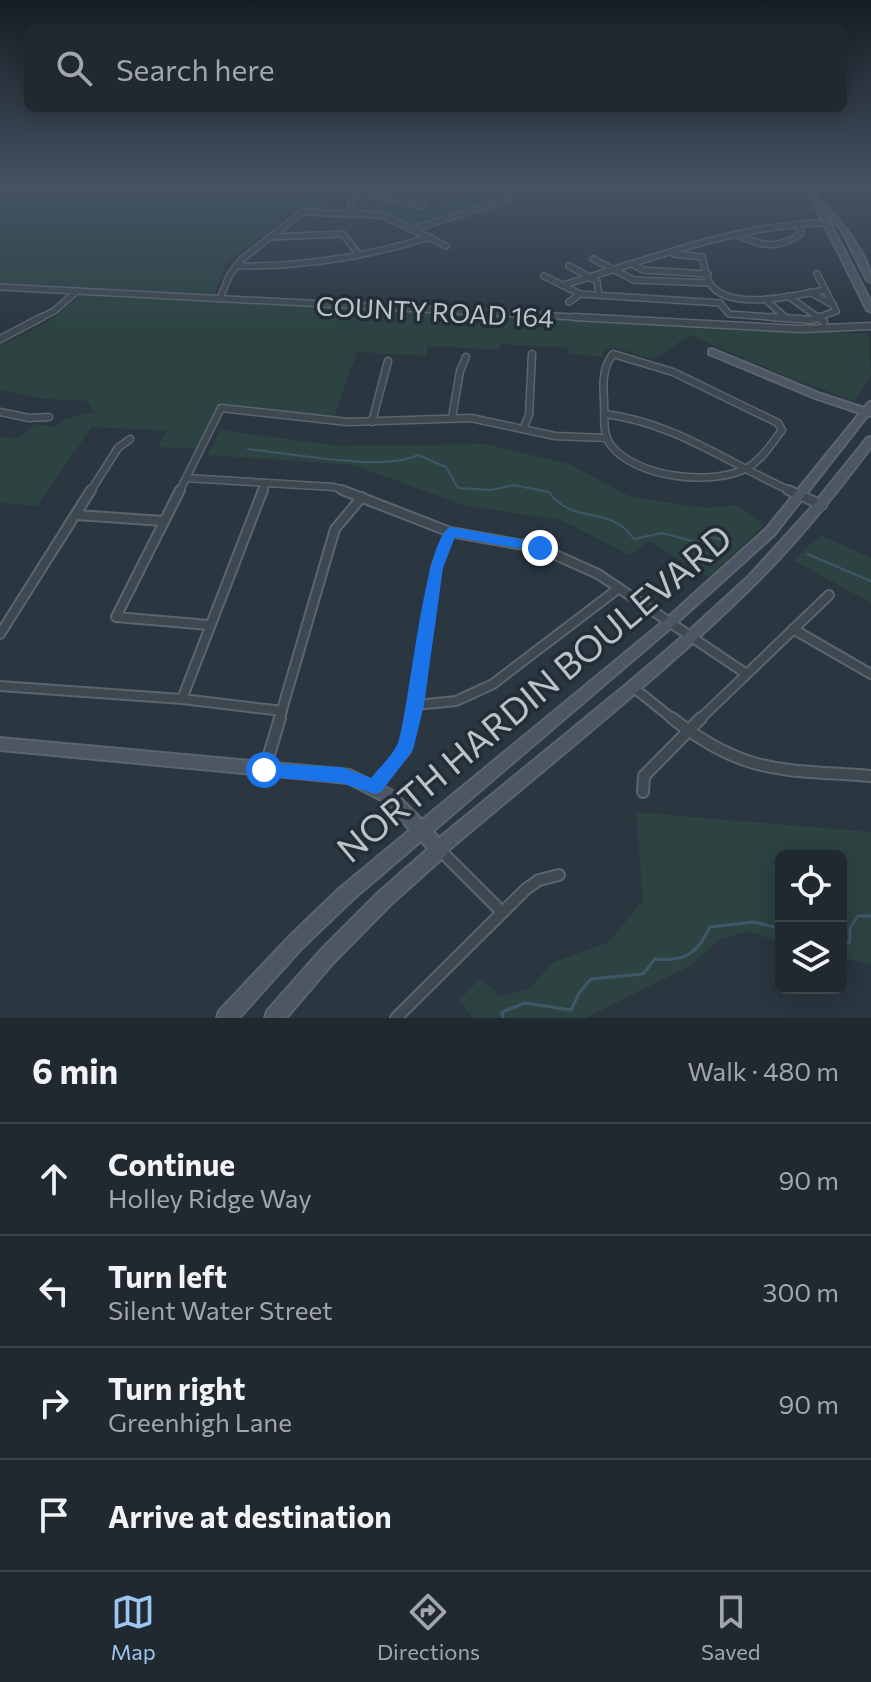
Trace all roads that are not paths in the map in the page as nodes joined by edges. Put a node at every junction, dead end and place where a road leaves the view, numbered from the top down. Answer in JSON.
{"nodes":[{"id":1,"x":275,"y":234,"type":"edge"},
{"id":2,"x":423,"y":234,"type":"edge"},
{"id":3,"x":736,"y":234,"type":"junction"},
{"id":4,"x":739,"y":234,"type":"edge"},
{"id":5,"x":801,"y":234,"type":"edge"},
{"id":6,"x":832,"y":234,"type":"edge"},
{"id":7,"x":847,"y":234,"type":"edge"},
{"id":8,"x":270,"y":237,"type":"junction"},
{"id":9,"x":430,"y":237,"type":"junction"},
{"id":10,"x":446,"y":246,"type":"dead end"},
{"id":11,"x":670,"y":253,"type":"junction"},
{"id":12,"x":359,"y":255,"type":"junction"},
{"id":13,"x":844,"y":257,"type":"junction"},
{"id":14,"x":859,"y":258,"type":"junction"},
{"id":15,"x":871,"y":258,"type":"edge"},
{"id":16,"x":593,"y":259,"type":"dead end"},
{"id":17,"x":634,"y":265,"type":"junction"},
{"id":18,"x":236,"y":266,"type":"junction"},
{"id":19,"x":569,"y":266,"type":"dead end"},
{"id":20,"x":614,"y":271,"type":"junction"},
{"id":21,"x":708,"y":274,"type":"junction"},
{"id":22,"x":817,"y":274,"type":"dead end"},
{"id":23,"x":544,"y":276,"type":"dead end"},
{"id":24,"x":591,"y":278,"type":"junction"},
{"id":25,"x":634,"y":280,"type":"junction"},
{"id":26,"x":871,"y":280,"type":"edge"},
{"id":27,"x":678,"y":282,"type":"junction"},
{"id":28,"x":709,"y":283,"type":"junction"},
{"id":29,"x":563,"y":285,"type":"junction"},
{"id":30,"x":0,"y":287,"type":"edge"},
{"id":31,"x":825,"y":290,"type":"junction"},
{"id":32,"x":77,"y":291,"type":"junction"},
{"id":33,"x":810,"y":292,"type":"junction"},
{"id":34,"x":580,"y":294,"type":"junction"},
{"id":35,"x":599,"y":295,"type":"junction"},
{"id":36,"x":723,"y":295,"type":"junction"},
{"id":37,"x":788,"y":296,"type":"junction"},
{"id":38,"x":638,"y":298,"type":"junction"},
{"id":39,"x":220,"y":299,"type":"junction"},
{"id":40,"x":681,"y":300,"type":"junction"},
{"id":41,"x":766,"y":300,"type":"junction"},
{"id":42,"x":569,"y":302,"type":"dead end"},
{"id":43,"x":720,"y":303,"type":"junction"},
{"id":44,"x":833,"y":305,"type":"junction"},
{"id":45,"x":871,"y":310,"type":"edge"},
{"id":46,"x":786,"y":318,"type":"junction"},
{"id":47,"x":822,"y":320,"type":"junction"},
{"id":48,"x":871,"y":326,"type":"edge"},
{"id":49,"x":0,"y":339,"type":"edge"},
{"id":50,"x":712,"y":352,"type":"dead end"},
{"id":51,"x":532,"y":354,"type":"dead end"},
{"id":52,"x":466,"y":357,"type":"dead end"},
{"id":53,"x":388,"y":361,"type":"dead end"},
{"id":54,"x":0,"y":412,"type":"edge"},
{"id":55,"x":605,"y":414,"type":"junction"},
{"id":56,"x":868,"y":415,"type":"edge"},
{"id":57,"x":49,"y":417,"type":"dead end"},
{"id":58,"x":452,"y":418,"type":"junction"},
{"id":59,"x":372,"y":422,"type":"junction"},
{"id":60,"x":524,"y":427,"type":"junction"},
{"id":61,"x":606,"y":438,"type":"junction"},
{"id":62,"x":130,"y":439,"type":"dead end"},
{"id":63,"x":871,"y":440,"type":"edge"},
{"id":64,"x":745,"y":469,"type":"junction"},
{"id":65,"x":186,"y":478,"type":"junction"},
{"id":66,"x":266,"y":483,"type":"junction"},
{"id":67,"x":801,"y":496,"type":"junction"},
{"id":68,"x":362,"y":497,"type":"junction"},
{"id":69,"x":822,"y":505,"type":"junction"},
{"id":70,"x":77,"y":515,"type":"junction"},
{"id":71,"x":164,"y":521,"type":"junction"},
{"id":72,"x":450,"y":532,"type":"junction"},
{"id":73,"x":619,"y":588,"type":"junction"},
{"id":74,"x":829,"y":595,"type":"dead end"},
{"id":75,"x":669,"y":623,"type":"junction"},
{"id":76,"x":209,"y":625,"type":"junction"},
{"id":77,"x":793,"y":629,"type":"junction"},
{"id":78,"x":0,"y":634,"type":"edge"},
{"id":79,"x":688,"y":636,"type":"junction"},
{"id":80,"x":745,"y":673,"type":"junction"},
{"id":81,"x":871,"y":674,"type":"edge"},
{"id":82,"x":0,"y":686,"type":"edge"},
{"id":83,"x":632,"y":686,"type":"junction"},
{"id":84,"x":182,"y":699,"type":"junction"},
{"id":85,"x":415,"y":705,"type":"junction"},
{"id":86,"x":282,"y":711,"type":"junction"},
{"id":87,"x":689,"y":730,"type":"junction"},
{"id":88,"x":0,"y":744,"type":"edge"},
{"id":89,"x":264,"y":770,"type":"junction"},
{"id":90,"x":871,"y":776,"type":"edge"},
{"id":91,"x":375,"y":787,"type":"junction"},
{"id":92,"x":643,"y":792,"type":"dead end"},
{"id":93,"x":421,"y":830,"type":"junction"},
{"id":94,"x":440,"y":850,"type":"junction"},
{"id":95,"x":559,"y":875,"type":"dead end"},
{"id":96,"x":501,"y":911,"type":"junction"},
{"id":97,"x":226,"y":1018,"type":"edge"},
{"id":98,"x":274,"y":1018,"type":"edge"},
{"id":99,"x":396,"y":1018,"type":"edge"}],
"edges":[{"from":1,"to":8,"type":"street"},
{"from":2,"to":9,"type":"street"},
{"from":3,"to":4,"type":"street"},
{"from":3,"to":5,"type":"street"},
{"from":3,"to":11,"type":"street"},
{"from":6,"to":13,"type":"street"},
{"from":7,"to":14,"type":"street"},
{"from":8,"to":12,"type":"street"},
{"from":8,"to":18,"type":"street"},
{"from":9,"to":10,"type":"street"},
{"from":9,"to":12,"type":"street"},
{"from":11,"to":17,"type":"street"},
{"from":11,"to":21,"type":"street"},
{"from":12,"to":18,"type":"street"},
{"from":13,"to":14,"type":"street"},
{"from":13,"to":45,"type":"street"},
{"from":14,"to":15,"type":"street"},
{"from":14,"to":26,"type":"street"},
{"from":16,"to":20,"type":"street"},
{"from":17,"to":20,"type":"street"},
{"from":17,"to":21,"type":"street"},
{"from":18,"to":39,"type":"street"},
{"from":19,"to":24,"type":"street"},
{"from":20,"to":24,"type":"street"},
{"from":20,"to":25,"type":"street"},
{"from":21,"to":28,"type":"street"},
{"from":22,"to":31,"type":"street"},
{"from":23,"to":29,"type":"street"},
{"from":24,"to":29,"type":"street"},
{"from":24,"to":35,"type":"street"},
{"from":25,"to":27,"type":"street"},
{"from":25,"to":38,"type":"street"},
{"from":27,"to":28,"type":"street"},
{"from":27,"to":40,"type":"street"},
{"from":28,"to":36,"type":"street"},
{"from":29,"to":34,"type":"street"},
{"from":30,"to":32,"type":"street","name":"COUNTY ROAD 164"},
{"from":31,"to":33,"type":"street"},
{"from":31,"to":44,"type":"street"},
{"from":32,"to":39,"type":"street","name":"COUNTY ROAD 164"},
{"from":32,"to":49,"type":"street"},
{"from":33,"to":37,"type":"street"},
{"from":33,"to":44,"type":"street"},
{"from":34,"to":35,"type":"street"},
{"from":34,"to":42,"type":"street"},
{"from":35,"to":38,"type":"street"},
{"from":36,"to":41,"type":"street"},
{"from":36,"to":43,"type":"street"},
{"from":37,"to":41,"type":"street"},
{"from":37,"to":47,"type":"street"},
{"from":38,"to":40,"type":"street"},
{"from":39,"to":48,"type":"street","name":"COUNTY ROAD 164"},
{"from":40,"to":43,"type":"street"},
{"from":41,"to":46,"type":"street"},
{"from":43,"to":46,"type":"street"},
{"from":44,"to":47,"type":"street"},
{"from":46,"to":47,"type":"street"},
{"from":50,"to":56,"type":"street"},
{"from":51,"to":60,"type":"street"},
{"from":52,"to":58,"type":"street"},
{"from":53,"to":59,"type":"street"},
{"from":54,"to":57,"type":"street"},
{"from":55,"to":61,"type":"street"},
{"from":55,"to":64,"type":"street"},
{"from":55,"to":64,"type":"street"},
{"from":56,"to":67,"type":"street","name":"NORTH HARDIN BOULEVARD"},
{"from":58,"to":59,"type":"street"},
{"from":58,"to":60,"type":"street"},
{"from":59,"to":65,"type":"street"},
{"from":60,"to":61,"type":"street"},
{"from":61,"to":64,"type":"street"},
{"from":62,"to":70,"type":"street"},
{"from":63,"to":69,"type":"street","name":"NORTH HARDIN BOULEVARD"},
{"from":64,"to":67,"type":"street"},
{"from":65,"to":66,"type":"street"},
{"from":65,"to":71,"type":"street"},
{"from":66,"to":68,"type":"street"},
{"from":66,"to":76,"type":"street"},
{"from":67,"to":69,"type":"street"},
{"from":67,"to":75,"type":"street","name":"NORTH HARDIN BOULEVARD"},
{"from":68,"to":72,"type":"street"},
{"from":68,"to":86,"type":"street"},
{"from":69,"to":79,"type":"street","name":"NORTH HARDIN BOULEVARD"},
{"from":70,"to":71,"type":"street"},
{"from":70,"to":78,"type":"street"},
{"from":71,"to":76,"type":"street"},
{"from":72,"to":73,"type":"street"},
{"from":72,"to":85,"type":"street"},
{"from":73,"to":75,"type":"street"},
{"from":73,"to":85,"type":"street"},
{"from":74,"to":77,"type":"street"},
{"from":75,"to":79,"type":"street"},
{"from":75,"to":93,"type":"street","name":"NORTH HARDIN BOULEVARD"},
{"from":76,"to":84,"type":"street"},
{"from":77,"to":80,"type":"street"},
{"from":77,"to":81,"type":"street"},
{"from":79,"to":80,"type":"street"},
{"from":79,"to":83,"type":"street","name":"NORTH HARDIN BOULEVARD"},
{"from":80,"to":87,"type":"street"},
{"from":82,"to":84,"type":"street"},
{"from":83,"to":87,"type":"street"},
{"from":83,"to":94,"type":"street","name":"NORTH HARDIN BOULEVARD"},
{"from":84,"to":86,"type":"street"},
{"from":85,"to":91,"type":"street"},
{"from":86,"to":89,"type":"street"},
{"from":87,"to":90,"type":"street"},
{"from":87,"to":92,"type":"street"},
{"from":88,"to":89,"type":"street"},
{"from":89,"to":91,"type":"street"},
{"from":91,"to":93,"type":"street"},
{"from":93,"to":94,"type":"street"},
{"from":93,"to":97,"type":"street","name":"NORTH HARDIN BOULEVARD"},
{"from":94,"to":96,"type":"street"},
{"from":94,"to":98,"type":"street","name":"NORTH HARDIN BOULEVARD"},
{"from":95,"to":96,"type":"street"},
{"from":96,"to":99,"type":"street"}]}
